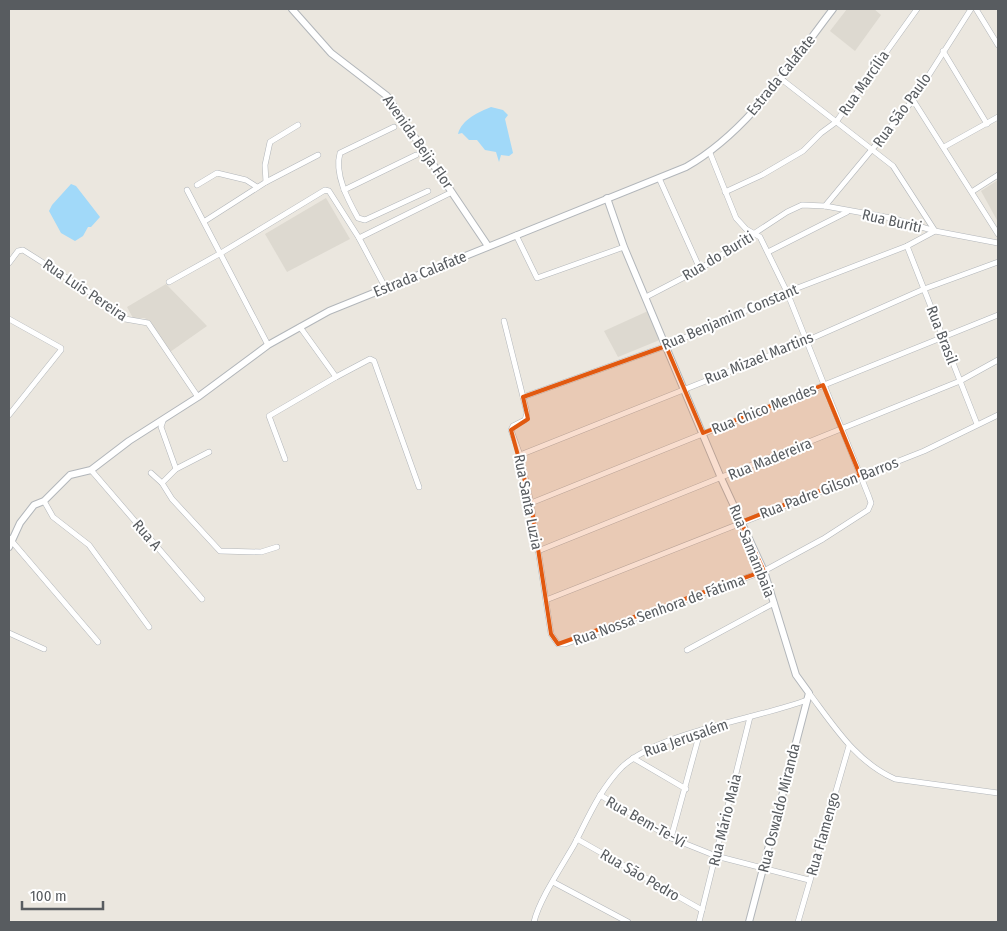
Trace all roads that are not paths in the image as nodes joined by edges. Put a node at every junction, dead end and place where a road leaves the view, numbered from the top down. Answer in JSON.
{"nodes":[{"id":1,"x":292,"y":9,"type":"edge"},
{"id":2,"x":833,"y":9,"type":"edge"},
{"id":3,"x":917,"y":9,"type":"edge"},
{"id":4,"x":971,"y":9,"type":"edge"},
{"id":5,"x":976,"y":9,"type":"edge"},
{"id":6,"x":998,"y":45,"type":"edge"},
{"id":7,"x":943,"y":51,"type":"junction"},
{"id":8,"x":780,"y":78,"type":"junction"},
{"id":9,"x":913,"y":100,"type":"junction"},
{"id":10,"x":998,"y":117,"type":"edge"},
{"id":11,"x":836,"y":122,"type":"junction"},
{"id":12,"x":987,"y":124,"type":"junction"},
{"id":13,"x":298,"y":125,"type":"dead end"},
{"id":14,"x":394,"y":126,"type":"dead end"},
{"id":15,"x":944,"y":147,"type":"junction"},
{"id":16,"x":872,"y":151,"type":"junction"},
{"id":17,"x":710,"y":153,"type":"junction"},
{"id":18,"x":318,"y":155,"type":"dead end"},
{"id":19,"x":416,"y":155,"type":"dead end"},
{"id":20,"x":998,"y":175,"type":"edge"},
{"id":21,"x":659,"y":178,"type":"junction"},
{"id":22,"x":266,"y":182,"type":"junction"},
{"id":23,"x":197,"y":185,"type":"dead end"},
{"id":24,"x":257,"y":188,"type":"junction"},
{"id":25,"x":187,"y":190,"type":"dead end"},
{"id":26,"x":344,"y":190,"type":"junction"},
{"id":27,"x":428,"y":191,"type":"dead end"},
{"id":28,"x":972,"y":191,"type":"junction"},
{"id":29,"x":452,"y":192,"type":"junction"},
{"id":30,"x":725,"y":192,"type":"junction"},
{"id":31,"x":606,"y":198,"type":"junction"},
{"id":32,"x":396,"y":206,"type":"junction"},
{"id":33,"x":825,"y":206,"type":"junction"},
{"id":34,"x":787,"y":212,"type":"joint"},
{"id":35,"x":847,"y":212,"type":"junction"},
{"id":36,"x":401,"y":217,"type":"junction"},
{"id":37,"x":205,"y":221,"type":"junction"},
{"id":38,"x":935,"y":231,"type":"junction"},
{"id":39,"x":998,"y":234,"type":"edge"},
{"id":40,"x":516,"y":235,"type":"junction"},
{"id":41,"x":754,"y":235,"type":"junction"},
{"id":42,"x":359,"y":238,"type":"junction"},
{"id":43,"x":998,"y":243,"type":"edge"},
{"id":44,"x":488,"y":246,"type":"junction"},
{"id":45,"x":907,"y":246,"type":"junction"},
{"id":46,"x":624,"y":247,"type":"junction"},
{"id":47,"x":768,"y":252,"type":"junction"},
{"id":48,"x":221,"y":253,"type":"junction"},
{"id":49,"x":998,"y":262,"type":"edge"},
{"id":50,"x":9,"y":263,"type":"edge"},
{"id":51,"x":700,"y":269,"type":"junction"},
{"id":52,"x":169,"y":282,"type":"dead end"},
{"id":53,"x":386,"y":287,"type":"junction"},
{"id":54,"x":924,"y":289,"type":"junction"},
{"id":55,"x":787,"y":292,"type":"junction"},
{"id":56,"x":646,"y":297,"type":"junction"},
{"id":57,"x":998,"y":315,"type":"edge"},
{"id":58,"x":9,"y":320,"type":"edge"},
{"id":59,"x":504,"y":322,"type":"dead end"},
{"id":60,"x":300,"y":327,"type":"junction"},
{"id":61,"x":943,"y":337,"type":"junction"},
{"id":62,"x":806,"y":340,"type":"junction"},
{"id":63,"x":268,"y":345,"type":"junction"},
{"id":64,"x":666,"y":346,"type":"junction"},
{"id":65,"x":998,"y":360,"type":"edge"},
{"id":66,"x":336,"y":377,"type":"junction"},
{"id":67,"x":960,"y":381,"type":"junction"},
{"id":68,"x":823,"y":385,"type":"junction"},
{"id":69,"x":685,"y":388,"type":"junction"},
{"id":70,"x":198,"y":397,"type":"junction"},
{"id":71,"x":523,"y":397,"type":"junction"},
{"id":72,"x":9,"y":415,"type":"edge"},
{"id":73,"x":998,"y":415,"type":"edge"},
{"id":74,"x":164,"y":421,"type":"junction"},
{"id":75,"x":977,"y":424,"type":"junction"},
{"id":76,"x":840,"y":430,"type":"junction"},
{"id":77,"x":703,"y":433,"type":"junction"},
{"id":78,"x":209,"y":452,"type":"dead end"},
{"id":79,"x":520,"y":455,"type":"junction"},
{"id":80,"x":285,"y":459,"type":"dead end"},
{"id":81,"x":176,"y":469,"type":"junction"},
{"id":82,"x":91,"y":470,"type":"junction"},
{"id":83,"x":151,"y":473,"type":"dead end"},
{"id":84,"x":860,"y":475,"type":"junction"},
{"id":85,"x":721,"y":478,"type":"junction"},
{"id":86,"x":162,"y":483,"type":"junction"},
{"id":87,"x":419,"y":487,"type":"dead end"},
{"id":88,"x":44,"y":501,"type":"junction"},
{"id":89,"x":531,"y":503,"type":"junction"},
{"id":90,"x":741,"y":522,"type":"junction"},
{"id":91,"x":10,"y":539,"type":"edge"},
{"id":92,"x":9,"y":547,"type":"edge"},
{"id":93,"x":277,"y":547,"type":"dead end"},
{"id":94,"x":538,"y":551,"type":"junction"},
{"id":95,"x":764,"y":571,"type":"junction"},
{"id":96,"x":202,"y":599,"type":"dead end"},
{"id":97,"x":546,"y":600,"type":"junction"},
{"id":98,"x":774,"y":603,"type":"junction"},
{"id":99,"x":149,"y":627,"type":"dead end"},
{"id":100,"x":9,"y":633,"type":"edge"},
{"id":101,"x":552,"y":634,"type":"joint"},
{"id":102,"x":98,"y":642,"type":"dead end"},
{"id":103,"x":44,"y":649,"type":"dead end"},
{"id":104,"x":687,"y":650,"type":"dead end"},
{"id":105,"x":808,"y":696,"type":"junction"},
{"id":106,"x":750,"y":717,"type":"junction"},
{"id":107,"x":700,"y":732,"type":"junction"},
{"id":108,"x":849,"y":746,"type":"junction"},
{"id":109,"x":633,"y":758,"type":"junction"},
{"id":110,"x":686,"y":789,"type":"junction"},
{"id":111,"x":998,"y":794,"type":"edge"},
{"id":112,"x":600,"y":796,"type":"junction"},
{"id":113,"x":671,"y":838,"type":"junction"},
{"id":114,"x":577,"y":839,"type":"junction"},
{"id":115,"x":716,"y":856,"type":"junction"},
{"id":116,"x":763,"y":868,"type":"junction"},
{"id":117,"x":809,"y":880,"type":"junction"},
{"id":118,"x":553,"y":882,"type":"junction"},
{"id":119,"x":702,"y":910,"type":"junction"},
{"id":120,"x":534,"y":921,"type":"edge"},
{"id":121,"x":628,"y":922,"type":"edge"},
{"id":122,"x":698,"y":922,"type":"edge"},
{"id":123,"x":749,"y":922,"type":"edge"},
{"id":124,"x":798,"y":922,"type":"edge"}],
"edges":[{"from":1,"to":29,"type":"street","name":"Avenida Beija Flor"},
{"from":2,"to":8,"type":"street","name":"Estrada Calafate"},
{"from":3,"to":11,"type":"street","name":"Rua Marcília"},
{"from":4,"to":7,"type":"street","name":"Rua São Paulo"},
{"from":5,"to":6,"type":"street"},
{"from":7,"to":9,"type":"street","name":"Rua São Paulo"},
{"from":7,"to":12,"type":"street"},
{"from":8,"to":11,"type":"street"},
{"from":8,"to":17,"type":"street","name":"Estrada Calafate"},
{"from":9,"to":15,"type":"street"},
{"from":9,"to":16,"type":"street","name":"Rua São Paulo"},
{"from":10,"to":12,"type":"street"},
{"from":11,"to":16,"type":"street"},
{"from":11,"to":30,"type":"street","name":"Rua Marcília"},
{"from":12,"to":15,"type":"street"},
{"from":13,"to":22,"type":"street"},
{"from":14,"to":26,"type":"street"},
{"from":15,"to":28,"type":"street"},
{"from":16,"to":33,"type":"street","name":"Rua São Paulo"},
{"from":16,"to":38,"type":"street"},
{"from":17,"to":21,"type":"street","name":"Estrada Calafate"},
{"from":17,"to":30,"type":"street"},
{"from":18,"to":22,"type":"street"},
{"from":19,"to":26,"type":"street"},
{"from":20,"to":28,"type":"street"},
{"from":21,"to":31,"type":"street","name":"Estrada Calafate"},
{"from":21,"to":51,"type":"street"},
{"from":22,"to":24,"type":"street"},
{"from":23,"to":24,"type":"street"},
{"from":24,"to":37,"type":"street"},
{"from":25,"to":37,"type":"street"},
{"from":26,"to":32,"type":"street"},
{"from":27,"to":32,"type":"street"},
{"from":28,"to":39,"type":"street"},
{"from":29,"to":36,"type":"street"},
{"from":29,"to":44,"type":"street","name":"Avenida Beija Flor"},
{"from":30,"to":41,"type":"street"},
{"from":31,"to":40,"type":"street","name":"Estrada Calafate"},
{"from":31,"to":46,"type":"street","name":"Rua Samambaia"},
{"from":32,"to":36,"type":"street"},
{"from":33,"to":34,"type":"street","name":"Rua Buriti"},
{"from":33,"to":35,"type":"street","name":"Rua Buriti"},
{"from":34,"to":41,"type":"street","name":"Rua do Buriti"},
{"from":35,"to":38,"type":"street","name":"Rua Buriti"},
{"from":35,"to":47,"type":"street"},
{"from":36,"to":42,"type":"street"},
{"from":37,"to":48,"type":"street"},
{"from":38,"to":43,"type":"street","name":"Rua Buriti"},
{"from":38,"to":45,"type":"street","name":"Rua Benjamim Constant"},
{"from":40,"to":44,"type":"street","name":"Estrada Calafate"},
{"from":40,"to":46,"type":"street"},
{"from":41,"to":47,"type":"street"},
{"from":41,"to":51,"type":"street","name":"Rua do Buriti"},
{"from":42,"to":48,"type":"street"},
{"from":42,"to":53,"type":"street"},
{"from":44,"to":53,"type":"street","name":"Estrada Calafate"},
{"from":45,"to":54,"type":"street","name":"Rua Brasil"},
{"from":45,"to":55,"type":"street","name":"Rua Benjamim Constant"},
{"from":46,"to":56,"type":"street","name":"Rua Samambaia"},
{"from":47,"to":55,"type":"street"},
{"from":48,"to":52,"type":"street"},
{"from":48,"to":63,"type":"street"},
{"from":49,"to":54,"type":"street","name":"Rua Mizael Martins"},
{"from":50,"to":70,"type":"street","name":"Rua Luís Pereira"},
{"from":51,"to":56,"type":"street","name":"Rua do Buriti"},
{"from":53,"to":60,"type":"street","name":"Estrada Calafate"},
{"from":54,"to":61,"type":"street","name":"Rua Brasil"},
{"from":54,"to":62,"type":"street","name":"Rua Mizael Martins"},
{"from":55,"to":62,"type":"street"},
{"from":55,"to":64,"type":"street","name":"Rua Benjamim Constant"},
{"from":56,"to":64,"type":"street","name":"Rua Samambaia"},
{"from":57,"to":61,"type":"street","name":"Rua Chico Mendes"},
{"from":58,"to":72,"type":"street"},
{"from":59,"to":71,"type":"street","name":"Rua Santa Luzia"},
{"from":60,"to":63,"type":"street","name":"Estrada Calafate"},
{"from":60,"to":66,"type":"street"},
{"from":61,"to":67,"type":"street","name":"Rua Brasil"},
{"from":61,"to":68,"type":"street","name":"Rua Chico Mendes"},
{"from":62,"to":68,"type":"street"},
{"from":62,"to":69,"type":"street","name":"Rua Mizael Martins"},
{"from":63,"to":70,"type":"street","name":"Estrada Calafate"},
{"from":64,"to":69,"type":"street","name":"Rua Samambaia"},
{"from":64,"to":71,"type":"street","name":"Rua Benjamim Constant"},
{"from":65,"to":67,"type":"street","name":"Rua Madereira"},
{"from":66,"to":80,"type":"street"},
{"from":66,"to":87,"type":"street"},
{"from":67,"to":75,"type":"street","name":"Rua Brasil"},
{"from":67,"to":76,"type":"street","name":"Rua Madereira"},
{"from":68,"to":76,"type":"street"},
{"from":68,"to":77,"type":"street","name":"Rua Chico Mendes"},
{"from":69,"to":77,"type":"street","name":"Rua Samambaia"},
{"from":69,"to":79,"type":"street","name":"Rua Mizael Martins"},
{"from":70,"to":74,"type":"street","name":"Estrada Calafate"},
{"from":71,"to":79,"type":"street","name":"Rua Santa Luzia"},
{"from":73,"to":75,"type":"street","name":"Rua Padre Gilson Barros"},
{"from":74,"to":81,"type":"street"},
{"from":74,"to":82,"type":"street","name":"Estrada Calafate"},
{"from":75,"to":84,"type":"street","name":"Rua Padre Gilson Barros"},
{"from":76,"to":84,"type":"street"},
{"from":76,"to":85,"type":"street","name":"Rua Madereira"},
{"from":77,"to":85,"type":"street","name":"Rua Samambaia"},
{"from":77,"to":89,"type":"street","name":"Rua Chico Mendes"},
{"from":78,"to":81,"type":"street"},
{"from":79,"to":89,"type":"street","name":"Rua Santa Luzia"},
{"from":81,"to":86,"type":"street"},
{"from":82,"to":88,"type":"street","name":"Estrada Calafate"},
{"from":82,"to":96,"type":"street","name":"Rua A"},
{"from":83,"to":86,"type":"street"},
{"from":84,"to":90,"type":"street","name":"Rua Padre Gilson Barros"},
{"from":84,"to":95,"type":"street","name":"Rua Nossa Senhora de Fátima"},
{"from":85,"to":90,"type":"street","name":"Rua Samambaia"},
{"from":85,"to":94,"type":"street","name":"Rua Madereira"},
{"from":86,"to":93,"type":"street"},
{"from":88,"to":91,"type":"street","name":"Estrada Calafate"},
{"from":88,"to":99,"type":"street"},
{"from":89,"to":94,"type":"street","name":"Rua Santa Luzia"},
{"from":90,"to":95,"type":"street","name":"Rua Samambaia"},
{"from":90,"to":97,"type":"street","name":"Rua Padre Gilson Barros"},
{"from":91,"to":92,"type":"street","name":"Estrada Calafate"},
{"from":91,"to":102,"type":"street"},
{"from":94,"to":97,"type":"street","name":"Rua Santa Luzia"},
{"from":95,"to":98,"type":"street","name":"Rua Samambaia"},
{"from":95,"to":101,"type":"street","name":"Rua Nossa Senhora de Fátima"},
{"from":97,"to":101,"type":"street","name":"Rua Santa Luzia"},
{"from":98,"to":104,"type":"street"},
{"from":98,"to":105,"type":"street","name":"Rua Samambaia"},
{"from":100,"to":103,"type":"street"},
{"from":105,"to":106,"type":"street","name":"Rua Jerusalém"},
{"from":105,"to":108,"type":"street","name":"Rua Samambaia"},
{"from":105,"to":116,"type":"street","name":"Rua Oswaldo Miranda"},
{"from":106,"to":107,"type":"street","name":"Rua Jerusalém"},
{"from":106,"to":115,"type":"street","name":"Rua Mário Maia"},
{"from":107,"to":109,"type":"street","name":"Rua Jerusalém"},
{"from":107,"to":110,"type":"street"},
{"from":108,"to":111,"type":"street","name":"Rua Samambaia"},
{"from":108,"to":117,"type":"street","name":"Rua Flamengo"},
{"from":109,"to":110,"type":"street"},
{"from":109,"to":112,"type":"street","name":"Rua Jerusalém"},
{"from":110,"to":113,"type":"street"},
{"from":112,"to":113,"type":"street","name":"Rua Bem-Te-Vi"},
{"from":112,"to":114,"type":"street","name":"Rua Jerusalém"},
{"from":113,"to":115,"type":"street","name":"Rua Bem-Te-Vi"},
{"from":114,"to":118,"type":"street","name":"Rua Jerusalém"},
{"from":114,"to":119,"type":"street","name":"Rua São Pedro"},
{"from":115,"to":116,"type":"street","name":"Rua Bem-Te-Vi"},
{"from":115,"to":119,"type":"street","name":"Rua Mário Maia"},
{"from":116,"to":117,"type":"street","name":"Rua Bem-Te-Vi"},
{"from":116,"to":123,"type":"street","name":"Rua Oswaldo Miranda"},
{"from":117,"to":124,"type":"street","name":"Rua Flamengo"},
{"from":118,"to":120,"type":"street","name":"Rua Jerusalém"},
{"from":118,"to":121,"type":"street"},
{"from":119,"to":122,"type":"street","name":"Rua Mário Maia"}]}
